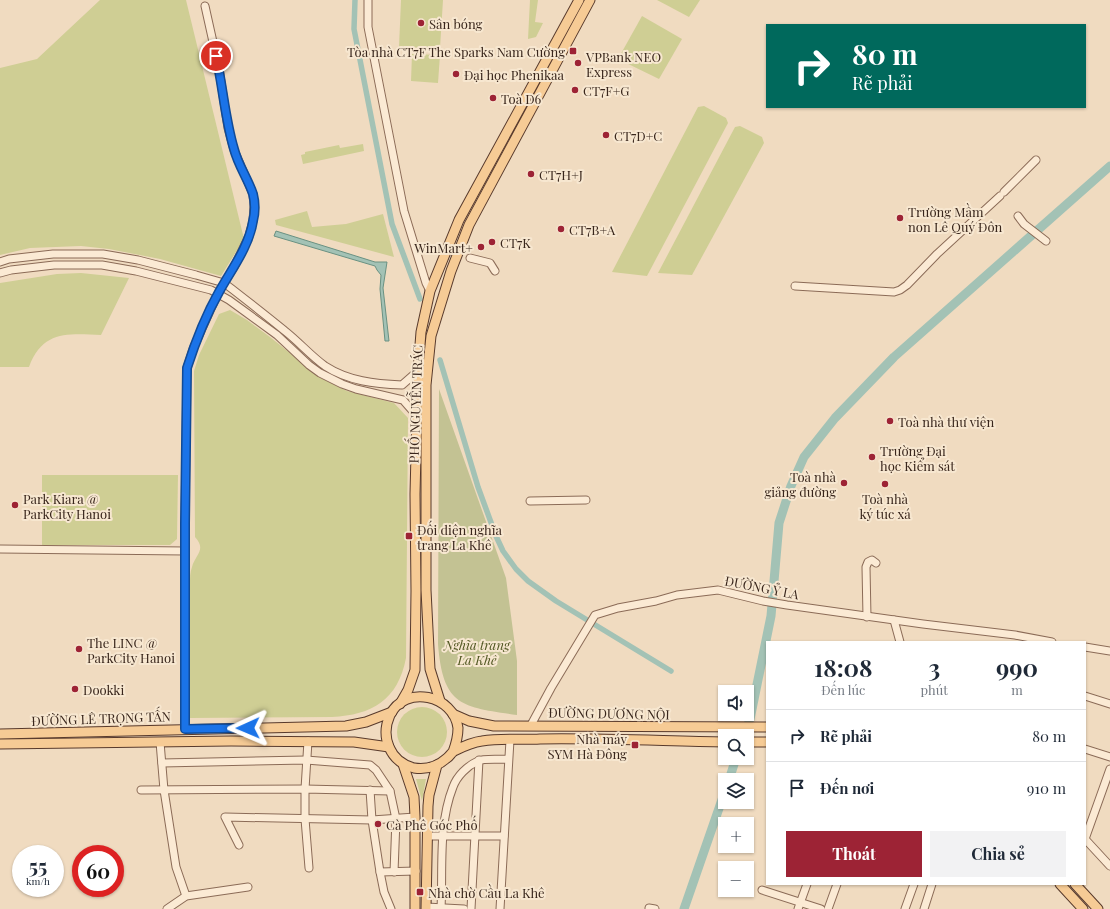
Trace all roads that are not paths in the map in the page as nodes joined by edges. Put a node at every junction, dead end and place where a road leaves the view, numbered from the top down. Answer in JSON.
{"nodes":[{"id":1,"x":368,"y":0,"type":"edge"},
{"id":2,"x":575,"y":0,"type":"edge"},
{"id":3,"x":579,"y":0,"type":"edge"},
{"id":4,"x":590,"y":0,"type":"edge"},
{"id":5,"x":205,"y":6,"type":"dead end"},
{"id":6,"x":564,"y":27,"type":"junction"},
{"id":7,"x":532,"y":87,"type":"junction"},
{"id":8,"x":541,"y":91,"type":"junction"},
{"id":9,"x":1036,"y":160,"type":"dead end"},
{"id":10,"x":1018,"y":216,"type":"dead end"},
{"id":11,"x":1046,"y":241,"type":"dead end"},
{"id":12,"x":470,"y":258,"type":"dead end"},
{"id":13,"x":0,"y":262,"type":"edge"},
{"id":14,"x":495,"y":271,"type":"dead end"},
{"id":15,"x":0,"y":274,"type":"edge"},
{"id":16,"x":224,"y":283,"type":"junction"},
{"id":17,"x":795,"y":286,"type":"dead end"},
{"id":18,"x":430,"y":291,"type":"junction"},
{"id":19,"x":218,"y":293,"type":"junction"},
{"id":20,"x":418,"y":371,"type":"junction"},
{"id":21,"x":417,"y":416,"type":"junction"},
{"id":22,"x":586,"y":500,"type":"dead end"},
{"id":23,"x":530,"y":501,"type":"dead end"},
{"id":24,"x":0,"y":550,"type":"edge"},
{"id":25,"x":185,"y":551,"type":"junction"},
{"id":26,"x":876,"y":563,"type":"dead end"},
{"id":27,"x":426,"y":590,"type":"junction"},
{"id":28,"x":416,"y":591,"type":"junction"},
{"id":29,"x":867,"y":617,"type":"junction"},
{"id":30,"x":894,"y":620,"type":"junction"},
{"id":31,"x":900,"y":641,"type":"edge"},
{"id":32,"x":1047,"y":641,"type":"edge"},
{"id":33,"x":1086,"y":647,"type":"edge"},
{"id":34,"x":1110,"y":651,"type":"edge"},
{"id":35,"x":1086,"y":696,"type":"edge"},
{"id":36,"x":440,"y":701,"type":"junction"},
{"id":37,"x":400,"y":704,"type":"junction"},
{"id":38,"x":1110,"y":704,"type":"edge"},
{"id":39,"x":392,"y":712,"type":"junction"},
{"id":40,"x":453,"y":714,"type":"junction"},
{"id":41,"x":531,"y":725,"type":"junction"},
{"id":42,"x":578,"y":727,"type":"junction"},
{"id":43,"x":766,"y":727,"type":"edge"},
{"id":44,"x":185,"y":729,"type":"junction"},
{"id":45,"x":0,"y":734,"type":"edge"},
{"id":46,"x":579,"y":738,"type":"junction"},
{"id":47,"x":510,"y":740,"type":"junction"},
{"id":48,"x":308,"y":741,"type":"junction"},
{"id":49,"x":160,"y":742,"type":"junction"},
{"id":50,"x":718,"y":742,"type":"edge"},
{"id":51,"x":754,"y":742,"type":"edge"},
{"id":52,"x":766,"y":742,"type":"edge"},
{"id":53,"x":0,"y":744,"type":"edge"},
{"id":54,"x":389,"y":747,"type":"junction"},
{"id":55,"x":1086,"y":749,"type":"edge"},
{"id":56,"x":453,"y":752,"type":"junction"},
{"id":57,"x":1110,"y":757,"type":"edge"},
{"id":58,"x":306,"y":760,"type":"junction"},
{"id":59,"x":479,"y":760,"type":"junction"},
{"id":60,"x":508,"y":760,"type":"junction"},
{"id":61,"x":162,"y":763,"type":"junction"},
{"id":62,"x":403,"y":764,"type":"junction"},
{"id":63,"x":437,"y":765,"type":"junction"},
{"id":64,"x":1110,"y":769,"type":"edge"},
{"id":65,"x":305,"y":789,"type":"junction"},
{"id":66,"x":141,"y":790,"type":"dead end"},
{"id":67,"x":164,"y":790,"type":"junction"},
{"id":68,"x":370,"y":790,"type":"junction"},
{"id":69,"x":390,"y":791,"type":"junction"},
{"id":70,"x":415,"y":817,"type":"junction"},
{"id":71,"x":305,"y":819,"type":"junction"},
{"id":72,"x":396,"y":819,"type":"junction"},
{"id":73,"x":372,"y":820,"type":"junction"},
{"id":74,"x":443,"y":835,"type":"junction"},
{"id":75,"x":475,"y":835,"type":"junction"},
{"id":76,"x":428,"y":836,"type":"junction"},
{"id":77,"x":504,"y":836,"type":"junction"},
{"id":78,"x":1086,"y":836,"type":"edge"},
{"id":79,"x":1086,"y":840,"type":"edge"},
{"id":80,"x":239,"y":845,"type":"dead end"},
{"id":81,"x":1110,"y":854,"type":"edge"},
{"id":82,"x":1108,"y":864,"type":"edge"},
{"id":83,"x":309,"y":868,"type":"dead end"},
{"id":84,"x":380,"y":872,"type":"junction"},
{"id":85,"x":394,"y":872,"type":"junction"},
{"id":86,"x":416,"y":872,"type":"junction"},
{"id":87,"x":806,"y":885,"type":"edge"},
{"id":88,"x":837,"y":885,"type":"edge"},
{"id":89,"x":914,"y":885,"type":"edge"},
{"id":90,"x":932,"y":885,"type":"edge"},
{"id":91,"x":1061,"y":885,"type":"edge"},
{"id":92,"x":1076,"y":885,"type":"edge"},
{"id":93,"x":248,"y":887,"type":"dead end"},
{"id":94,"x":762,"y":890,"type":"dead end"},
{"id":95,"x":186,"y":896,"type":"junction"},
{"id":96,"x":799,"y":906,"type":"edge"},
{"id":97,"x":426,"y":908,"type":"edge"},
{"id":98,"x":167,"y":909,"type":"edge"},
{"id":99,"x":392,"y":909,"type":"edge"},
{"id":100,"x":415,"y":909,"type":"edge"},
{"id":101,"x":441,"y":909,"type":"edge"},
{"id":102,"x":464,"y":909,"type":"edge"},
{"id":103,"x":471,"y":909,"type":"edge"},
{"id":104,"x":500,"y":909,"type":"edge"},
{"id":105,"x":820,"y":909,"type":"edge"},
{"id":106,"x":828,"y":909,"type":"edge"},
{"id":107,"x":905,"y":909,"type":"edge"},
{"id":108,"x":924,"y":909,"type":"edge"},
{"id":109,"x":1083,"y":909,"type":"edge"},
{"id":110,"x":1098,"y":909,"type":"edge"}],
"edges":[{"from":1,"to":18,"type":"street"},
{"from":2,"to":6,"type":"street","name":"PHỐ NGUYỄN TRÁC"},
{"from":3,"to":6,"type":"main road","name":"PHỐ NGUYỄN TRÁC"},
{"from":4,"to":8,"type":"main road","name":"PHỐ NGUYỄN TRÁC"},
{"from":5,"to":16,"type":"street"},
{"from":6,"to":7,"type":"main road","name":"PHỐ NGUYỄN TRÁC"},
{"from":7,"to":8,"type":"main road"},
{"from":7,"to":18,"type":"main road","name":"PHỐ NGUYỄN TRÁC"},
{"from":8,"to":27,"type":"main road","name":"PHỐ NGUYỄN TRÁC"},
{"from":9,"to":17,"type":"street"},
{"from":10,"to":11,"type":"street"},
{"from":12,"to":14,"type":"street"},
{"from":13,"to":16,"type":"street"},
{"from":15,"to":19,"type":"street"},
{"from":16,"to":19,"type":"street"},
{"from":16,"to":20,"type":"street"},
{"from":18,"to":20,"type":"main road","name":"PHỐ NGUYỄN TRÁC"},
{"from":19,"to":21,"type":"street"},
{"from":19,"to":25,"type":"street"},
{"from":20,"to":21,"type":"main road","name":"PHỐ NGUYỄN TRÁC"},
{"from":21,"to":28,"type":"main road","name":"PHỐ NGUYỄN TRÁC"},
{"from":22,"to":23,"type":"street"},
{"from":24,"to":25,"type":"street"},
{"from":25,"to":44,"type":"street"},
{"from":26,"to":29,"type":"street"},
{"from":27,"to":28,"type":"main road"},
{"from":27,"to":36,"type":"main road","name":"PHỐ NGUYỄN TRÁC"},
{"from":28,"to":37,"type":"main road","name":"PHỐ NGUYỄN TRÁC"},
{"from":29,"to":30,"type":"street","name":"ĐƯỜNG Ỷ LA"},
{"from":29,"to":41,"type":"street","name":"ĐƯỜNG Ỷ LA"},
{"from":30,"to":31,"type":"street"},
{"from":30,"to":32,"type":"street","name":"ĐƯỜNG Ỷ LA"},
{"from":33,"to":34,"type":"street"},
{"from":35,"to":38,"type":"street"},
{"from":36,"to":37,"type":"main road"},
{"from":36,"to":40,"type":"main road"},
{"from":37,"to":39,"type":"main road"},
{"from":39,"to":44,"type":"main road","name":"ĐƯỜNG LÊ TRỌNG TẤN"},
{"from":39,"to":54,"type":"main road"},
{"from":40,"to":41,"type":"main road","name":"ĐƯỜNG DƯƠNG NỘI"},
{"from":40,"to":56,"type":"main road"},
{"from":41,"to":42,"type":"main road","name":"ĐƯỜNG DƯƠNG NỘI"},
{"from":42,"to":43,"type":"main road","name":"ĐƯỜNG DƯƠNG NỘI"},
{"from":42,"to":46,"type":"main road"},
{"from":44,"to":45,"type":"main road","name":"ĐƯỜNG LÊ TRỌNG TẤN"},
{"from":46,"to":47,"type":"main road","name":"ĐƯỜNG DƯƠNG NỘI"},
{"from":46,"to":50,"type":"main road","name":"ĐƯỜNG DƯƠNG NỘI"},
{"from":47,"to":56,"type":"main road","name":"ĐƯỜNG DƯƠNG NỘI"},
{"from":47,"to":60,"type":"street"},
{"from":48,"to":49,"type":"main road","name":"ĐƯỜNG LÊ TRỌNG TẤN"},
{"from":48,"to":54,"type":"main road","name":"ĐƯỜNG LÊ TRỌNG TẤN"},
{"from":48,"to":58,"type":"street"},
{"from":49,"to":53,"type":"main road","name":"ĐƯỜNG LÊ TRỌNG TẤN"},
{"from":49,"to":61,"type":"street"},
{"from":51,"to":52,"type":"main road"},
{"from":54,"to":62,"type":"main road"},
{"from":55,"to":57,"type":"street"},
{"from":56,"to":63,"type":"main road"},
{"from":58,"to":61,"type":"street"},
{"from":58,"to":65,"type":"street"},
{"from":58,"to":69,"type":"street"},
{"from":59,"to":60,"type":"street"},
{"from":59,"to":74,"type":"street"},
{"from":59,"to":75,"type":"street"},
{"from":60,"to":77,"type":"street"},
{"from":61,"to":67,"type":"street"},
{"from":62,"to":63,"type":"main road"},
{"from":62,"to":70,"type":"main road"},
{"from":63,"to":76,"type":"main road"},
{"from":64,"to":78,"type":"street"},
{"from":65,"to":67,"type":"street"},
{"from":65,"to":68,"type":"street"},
{"from":65,"to":71,"type":"street"},
{"from":66,"to":67,"type":"street"},
{"from":67,"to":95,"type":"street"},
{"from":68,"to":69,"type":"street"},
{"from":68,"to":73,"type":"street"},
{"from":69,"to":72,"type":"street"},
{"from":70,"to":72,"type":"street"},
{"from":70,"to":86,"type":"main road"},
{"from":71,"to":73,"type":"street"},
{"from":71,"to":80,"type":"street"},
{"from":71,"to":83,"type":"street"},
{"from":72,"to":73,"type":"street"},
{"from":72,"to":85,"type":"street"},
{"from":73,"to":84,"type":"street"},
{"from":74,"to":75,"type":"street"},
{"from":74,"to":76,"type":"street"},
{"from":74,"to":101,"type":"street"},
{"from":75,"to":77,"type":"street"},
{"from":75,"to":103,"type":"street"},
{"from":76,"to":97,"type":"main road"},
{"from":77,"to":104,"type":"street"},
{"from":79,"to":82,"type":"street"},
{"from":81,"to":82,"type":"street"},
{"from":84,"to":85,"type":"street"},
{"from":84,"to":99,"type":"street"},
{"from":85,"to":86,"type":"street"},
{"from":86,"to":100,"type":"main road"},
{"from":87,"to":96,"type":"street"},
{"from":88,"to":106,"type":"street"},
{"from":89,"to":107,"type":"street"},
{"from":90,"to":108,"type":"street"},
{"from":91,"to":109,"type":"main road"},
{"from":92,"to":110,"type":"main road"},
{"from":93,"to":95,"type":"street"},
{"from":94,"to":96,"type":"street"},
{"from":95,"to":98,"type":"street"},
{"from":96,"to":105,"type":"street"},
{"from":97,"to":101,"type":"street"},
{"from":101,"to":102,"type":"street"}]}
